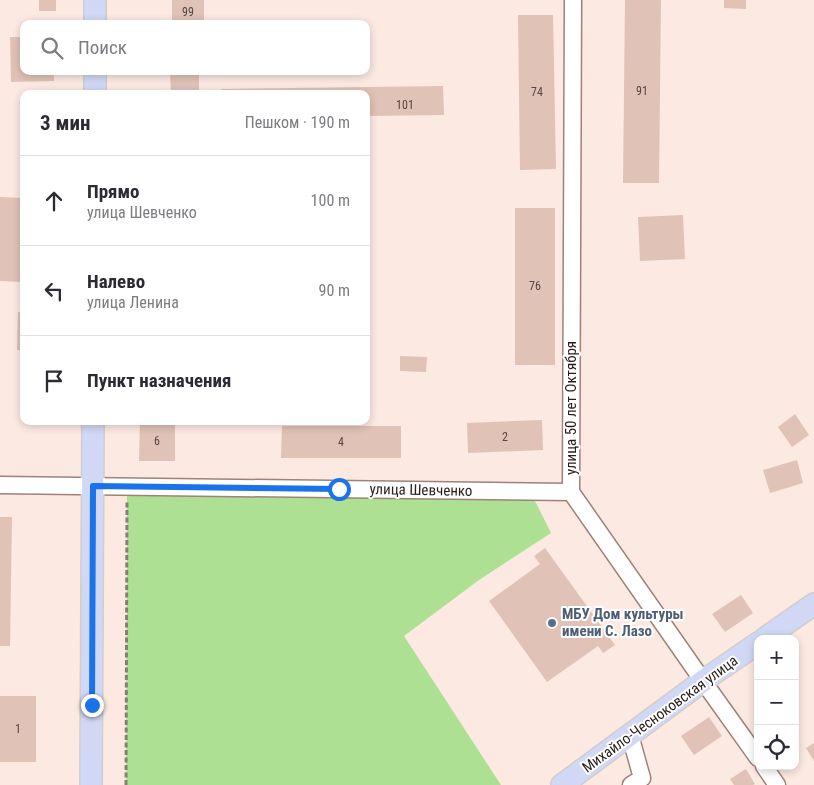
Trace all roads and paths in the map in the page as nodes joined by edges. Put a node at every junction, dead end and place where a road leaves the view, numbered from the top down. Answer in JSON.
{"nodes":[{"id":1,"x":95,"y":0,"type":"edge"},
{"id":2,"x":573,"y":0,"type":"edge"},
{"id":3,"x":95,"y":20,"type":"edge"},
{"id":4,"x":95,"y":75,"type":"edge"},
{"id":5,"x":95,"y":90,"type":"edge"},
{"id":6,"x":93,"y":425,"type":"edge"},
{"id":7,"x":0,"y":486,"type":"edge"},
{"id":8,"x":93,"y":486,"type":"junction"},
{"id":9,"x":127,"y":486,"type":"junction"},
{"id":10,"x":571,"y":492,"type":"junction"},
{"id":11,"x":814,"y":604,"type":"edge"},
{"id":12,"x":770,"y":635,"type":"edge"},
{"id":13,"x":754,"y":646,"type":"edge"},
{"id":14,"x":703,"y":681,"type":"junction"},
{"id":15,"x":630,"y":735,"type":"junction"},
{"id":16,"x":754,"y":752,"type":"edge"},
{"id":17,"x":767,"y":770,"type":"edge"},
{"id":18,"x":91,"y":785,"type":"edge"},
{"id":19,"x":126,"y":785,"type":"edge"},
{"id":20,"x":562,"y":785,"type":"edge"},
{"id":21,"x":631,"y":785,"type":"edge"},
{"id":22,"x":778,"y":785,"type":"edge"}],
"edges":[{"from":1,"to":3,"type":"main road"},
{"from":2,"to":10,"type":"street","name":"улица 50 лет Октября"},
{"from":4,"to":5,"type":"main road"},
{"from":6,"to":8,"type":"main road"},
{"from":7,"to":8,"type":"street","name":"улица Шевченко"},
{"from":8,"to":9,"type":"street","name":"улица Шевченко"},
{"from":8,"to":18,"type":"main road"},
{"from":9,"to":10,"type":"street","name":"улица Шевченко"},
{"from":9,"to":19,"type":"path"},
{"from":10,"to":14,"type":"street","name":"улица 50 лет Октября"},
{"from":11,"to":12,"type":"main road"},
{"from":13,"to":14,"type":"main road","name":"Михайло-Чесноковская улица"},
{"from":14,"to":15,"type":"main road","name":"Михайло-Чесноковская улица"},
{"from":14,"to":16,"type":"street","name":"улица 50 лет Октября"},
{"from":15,"to":20,"type":"main road","name":"Михайло-Чесноковская улица"},
{"from":15,"to":21,"type":"street"},
{"from":17,"to":22,"type":"street"}]}
